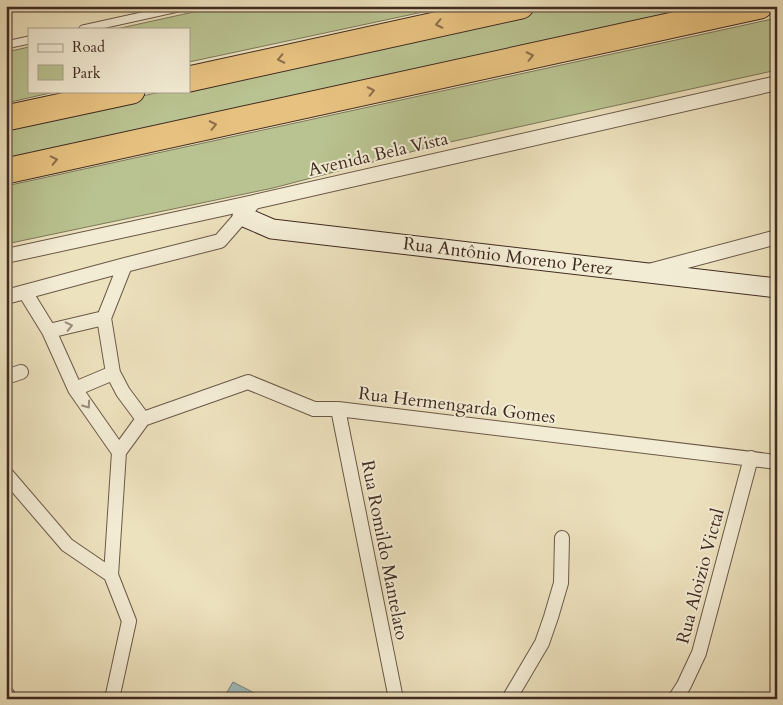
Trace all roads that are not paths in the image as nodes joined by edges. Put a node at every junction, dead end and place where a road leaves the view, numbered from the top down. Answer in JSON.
{"nodes":[{"id":1,"x":187,"y":6,"type":"edge"},
{"id":2,"x":521,"y":6,"type":"edge"},
{"id":3,"x":760,"y":6,"type":"edge"},
{"id":4,"x":88,"y":28,"type":"edge"},
{"id":5,"x":28,"y":40,"type":"edge"},
{"id":6,"x":6,"y":45,"type":"edge"},
{"id":7,"x":190,"y":79,"type":"edge"},
{"id":8,"x":777,"y":83,"type":"edge"},
{"id":9,"x":127,"y":92,"type":"edge"},
{"id":10,"x":9,"y":117,"type":"edge"},
{"id":11,"x":10,"y":170,"type":"edge"},
{"id":12,"x":248,"y":209,"type":"junction"},
{"id":13,"x":777,"y":237,"type":"edge"},
{"id":14,"x":6,"y":256,"type":"edge"},
{"id":15,"x":125,"y":265,"type":"junction"},
{"id":16,"x":644,"y":272,"type":"junction"},
{"id":17,"x":777,"y":288,"type":"edge"},
{"id":18,"x":25,"y":292,"type":"junction"},
{"id":19,"x":6,"y":297,"type":"edge"},
{"id":20,"x":104,"y":318,"type":"junction"},
{"id":21,"x":49,"y":331,"type":"junction"},
{"id":22,"x":21,"y":372,"type":"dead end"},
{"id":23,"x":113,"y":373,"type":"junction"},
{"id":24,"x":6,"y":377,"type":"edge"},
{"id":25,"x":75,"y":389,"type":"junction"},
{"id":26,"x":338,"y":409,"type":"junction"},
{"id":27,"x":144,"y":419,"type":"junction"},
{"id":28,"x":119,"y":452,"type":"junction"},
{"id":29,"x":750,"y":458,"type":"junction"},
{"id":30,"x":777,"y":462,"type":"edge"},
{"id":31,"x":6,"y":474,"type":"edge"},
{"id":32,"x":562,"y":538,"type":"dead end"},
{"id":33,"x":111,"y":575,"type":"junction"},
{"id":34,"x":112,"y":699,"type":"edge"},
{"id":35,"x":396,"y":699,"type":"edge"},
{"id":36,"x":509,"y":699,"type":"edge"},
{"id":37,"x":675,"y":699,"type":"edge"}],
"edges":[{"from":1,"to":4,"type":"lane"},
{"from":2,"to":7,"type":"highway","one_way":true},
{"from":11,"to":3,"type":"highway","one_way":true},
{"from":5,"to":6,"type":"lane"},
{"from":8,"to":12,"type":"street","name":"Avenida Bela Vista"},
{"from":9,"to":10,"type":"highway"},
{"from":12,"to":14,"type":"street","name":"Avenida Bela Vista"},
{"from":12,"to":15,"type":"street"},
{"from":12,"to":16,"type":"street","name":"Rua Antônio Moreno Perez"},
{"from":13,"to":16,"type":"street"},
{"from":15,"to":18,"type":"street"},
{"from":15,"to":20,"type":"street"},
{"from":16,"to":17,"type":"street","name":"Rua Antônio Moreno Perez"},
{"from":18,"to":19,"type":"street"},
{"from":18,"to":21,"type":"street"},
{"from":21,"to":20,"type":"street","one_way":true},
{"from":20,"to":23,"type":"street"},
{"from":21,"to":25,"type":"street"},
{"from":22,"to":24,"type":"street"},
{"from":23,"to":25,"type":"street"},
{"from":23,"to":27,"type":"street"},
{"from":25,"to":28,"type":"street","one_way":true},
{"from":26,"to":27,"type":"street","name":"Rua Hermengarda Gomes"},
{"from":26,"to":29,"type":"street","name":"Rua Hermengarda Gomes"},
{"from":26,"to":35,"type":"street","name":"Rua Romildo Mantelato"},
{"from":27,"to":28,"type":"street"},
{"from":28,"to":33,"type":"street"},
{"from":29,"to":30,"type":"street","name":"Rua Hermengarda Gomes"},
{"from":29,"to":37,"type":"street","name":"Rua Aloizio Victal"},
{"from":31,"to":33,"type":"street"},
{"from":32,"to":36,"type":"street"},
{"from":33,"to":34,"type":"street"}]}
